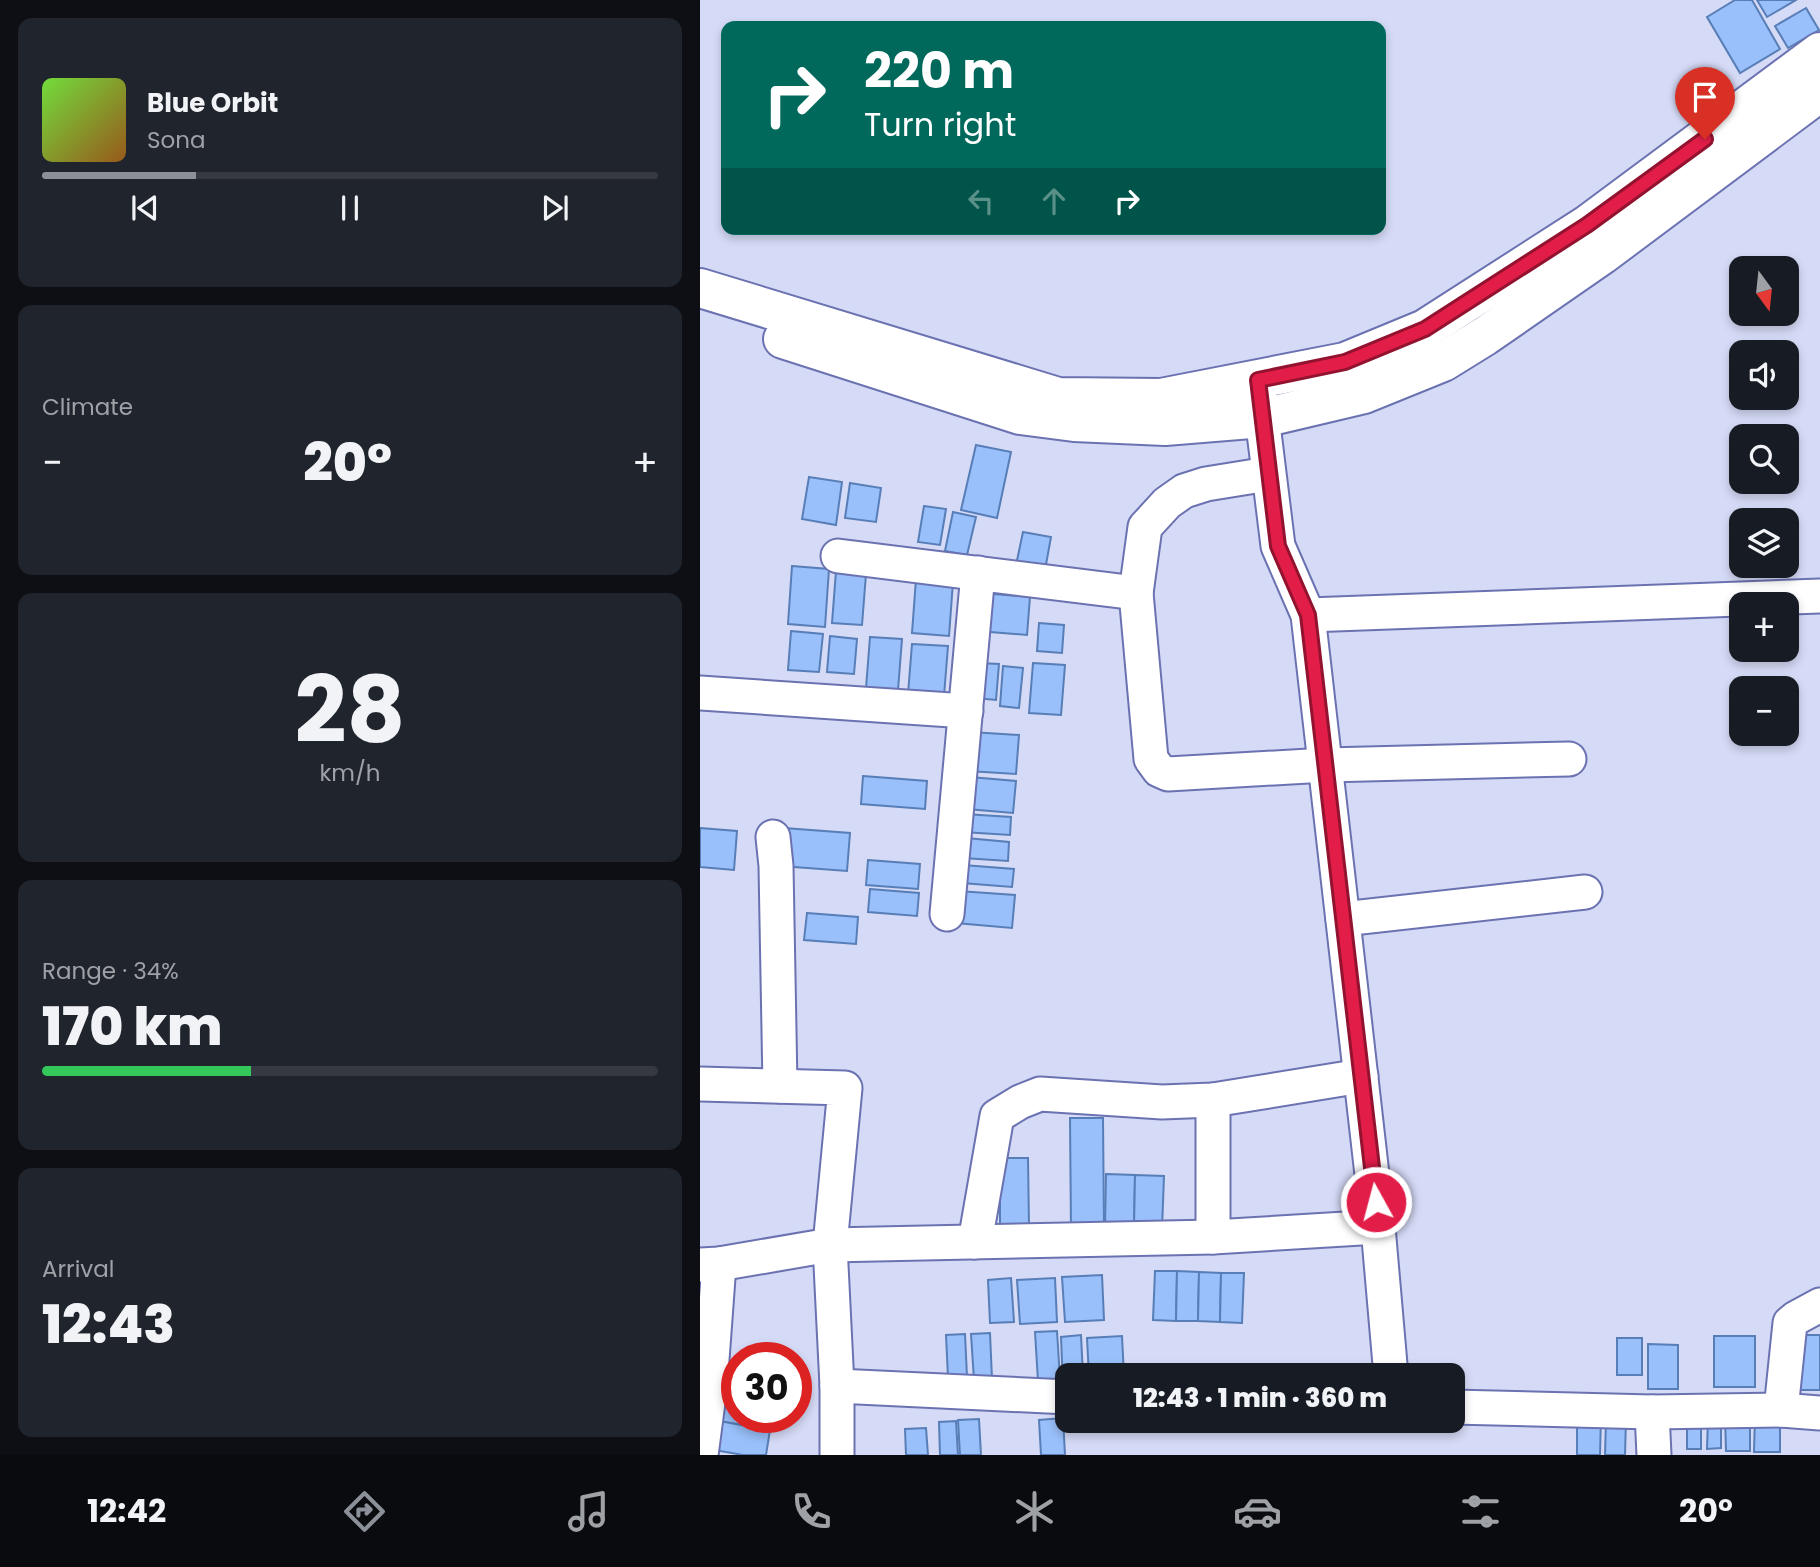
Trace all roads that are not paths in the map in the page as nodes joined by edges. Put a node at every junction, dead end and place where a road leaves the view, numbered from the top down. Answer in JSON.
{"nodes":[{"id":1,"x":1820,"y":52,"type":"edge"},
{"id":2,"x":1820,"y":92,"type":"edge"},
{"id":3,"x":700,"y":288,"type":"edge"},
{"id":4,"x":700,"y":312,"type":"edge"},
{"id":5,"x":1258,"y":380,"type":"junction"},
{"id":6,"x":1263,"y":418,"type":"junction"},
{"id":7,"x":1268,"y":474,"type":"junction"},
{"id":8,"x":838,"y":556,"type":"dead end"},
{"id":9,"x":978,"y":573,"type":"junction"},
{"id":10,"x":1136,"y":593,"type":"junction"},
{"id":11,"x":1820,"y":596,"type":"edge"},
{"id":12,"x":1308,"y":615,"type":"junction"},
{"id":13,"x":700,"y":693,"type":"edge"},
{"id":14,"x":966,"y":711,"type":"junction"},
{"id":15,"x":1569,"y":758,"type":"dead end"},
{"id":16,"x":1326,"y":765,"type":"junction"},
{"id":17,"x":773,"y":838,"type":"dead end"},
{"id":18,"x":1585,"y":892,"type":"dead end"},
{"id":19,"x":947,"y":914,"type":"dead end"},
{"id":20,"x":1343,"y":919,"type":"junction"},
{"id":21,"x":1361,"y":1076,"type":"junction"},
{"id":22,"x":700,"y":1084,"type":"edge"},
{"id":23,"x":779,"y":1086,"type":"junction"},
{"id":24,"x":1213,"y":1100,"type":"junction"},
{"id":25,"x":1378,"y":1227,"type":"junction"},
{"id":26,"x":1213,"y":1237,"type":"junction"},
{"id":27,"x":975,"y":1242,"type":"junction"},
{"id":28,"x":830,"y":1245,"type":"junction"},
{"id":29,"x":710,"y":1264,"type":"edge"},
{"id":30,"x":1820,"y":1305,"type":"edge"},
{"id":31,"x":1390,"y":1363,"type":"edge"},
{"id":32,"x":837,"y":1386,"type":"junction"},
{"id":33,"x":1055,"y":1396,"type":"edge"},
{"id":34,"x":1465,"y":1408,"type":"edge"},
{"id":35,"x":1781,"y":1410,"type":"junction"},
{"id":36,"x":1652,"y":1412,"type":"junction"},
{"id":37,"x":1820,"y":1413,"type":"edge"},
{"id":38,"x":701,"y":1455,"type":"edge"},
{"id":39,"x":837,"y":1455,"type":"edge"},
{"id":40,"x":1654,"y":1455,"type":"edge"}],
"edges":[{"from":1,"to":5,"type":"main road"},
{"from":2,"to":6,"type":"main road"},
{"from":3,"to":5,"type":"main road"},
{"from":4,"to":6,"type":"main road"},
{"from":5,"to":6,"type":"street"},
{"from":6,"to":7,"type":"street"},
{"from":7,"to":10,"type":"street"},
{"from":7,"to":12,"type":"street"},
{"from":8,"to":9,"type":"street"},
{"from":9,"to":10,"type":"street"},
{"from":9,"to":14,"type":"street"},
{"from":10,"to":16,"type":"street"},
{"from":11,"to":12,"type":"street"},
{"from":12,"to":16,"type":"street"},
{"from":13,"to":14,"type":"street"},
{"from":14,"to":19,"type":"street"},
{"from":15,"to":16,"type":"street"},
{"from":16,"to":20,"type":"street"},
{"from":17,"to":23,"type":"street"},
{"from":18,"to":20,"type":"street"},
{"from":20,"to":21,"type":"street"},
{"from":21,"to":24,"type":"street"},
{"from":21,"to":25,"type":"street"},
{"from":22,"to":23,"type":"street"},
{"from":23,"to":28,"type":"street"},
{"from":24,"to":26,"type":"street"},
{"from":24,"to":27,"type":"street"},
{"from":25,"to":26,"type":"street"},
{"from":25,"to":31,"type":"street"},
{"from":26,"to":27,"type":"street"},
{"from":27,"to":28,"type":"street"},
{"from":28,"to":29,"type":"street"},
{"from":28,"to":32,"type":"street"},
{"from":29,"to":38,"type":"street"},
{"from":30,"to":35,"type":"street"},
{"from":32,"to":33,"type":"street"},
{"from":32,"to":39,"type":"street"},
{"from":34,"to":36,"type":"street"},
{"from":35,"to":36,"type":"street"},
{"from":35,"to":37,"type":"street"},
{"from":36,"to":40,"type":"street"}]}
